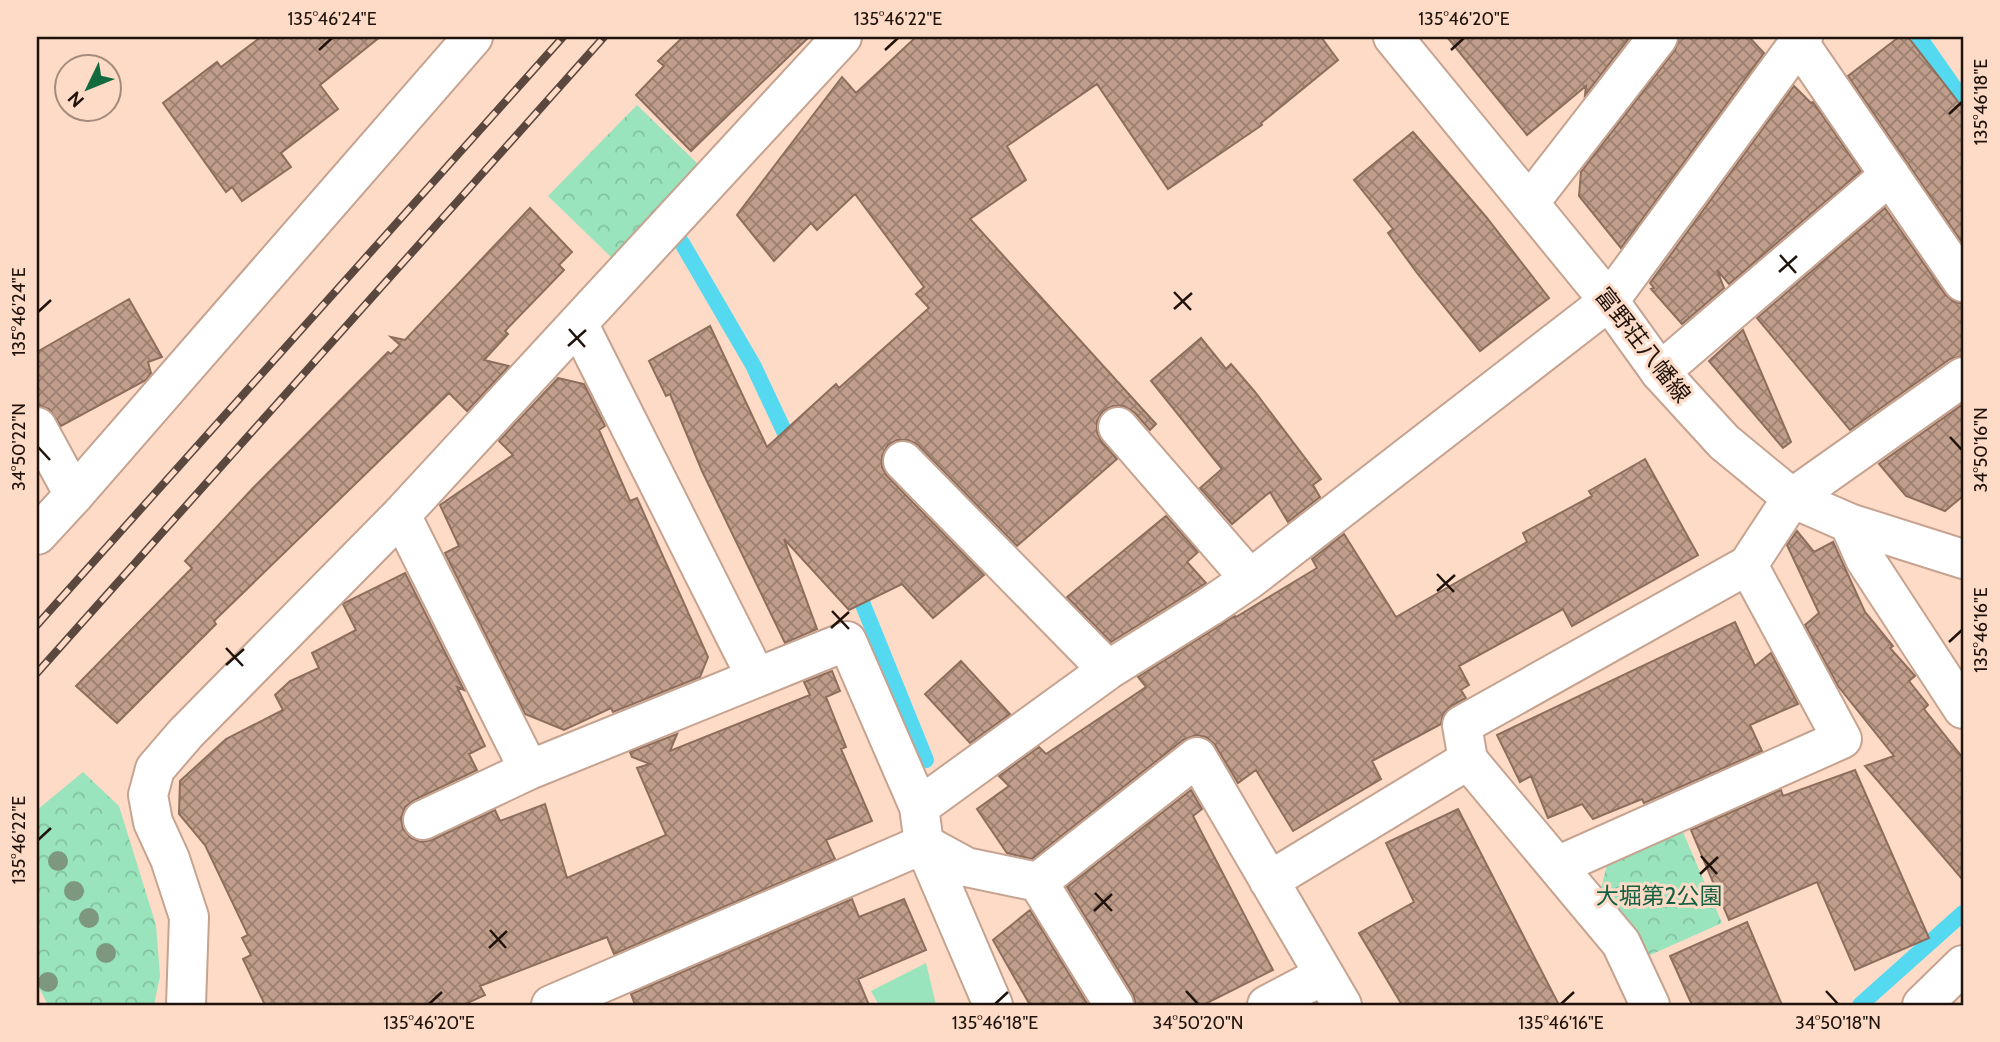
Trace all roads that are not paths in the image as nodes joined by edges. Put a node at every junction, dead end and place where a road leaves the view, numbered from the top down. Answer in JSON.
{"nodes":[{"id":1,"x":473,"y":37,"type":"edge"},
{"id":2,"x":842,"y":37,"type":"edge"},
{"id":3,"x":1393,"y":37,"type":"edge"},
{"id":4,"x":1658,"y":37,"type":"edge"},
{"id":5,"x":1801,"y":40,"type":"edge"},
{"id":6,"x":1890,"y":175,"type":"junction"},
{"id":7,"x":1529,"y":203,"type":"junction"},
{"id":8,"x":1963,"y":282,"type":"edge"},
{"id":9,"x":1609,"y":300,"type":"junction"},
{"id":10,"x":578,"y":323,"type":"junction"},
{"id":11,"x":1660,"y":372,"type":"junction"},
{"id":12,"x":1963,"y":377,"type":"edge"},
{"id":13,"x":37,"y":427,"type":"edge"},
{"id":14,"x":1118,"y":427,"type":"dead end"},
{"id":15,"x":903,"y":461,"type":"dead end"},
{"id":16,"x":74,"y":495,"type":"junction"},
{"id":17,"x":1792,"y":498,"type":"junction"},
{"id":18,"x":401,"y":515,"type":"junction"},
{"id":19,"x":1850,"y":523,"type":"junction"},
{"id":20,"x":37,"y":535,"type":"edge"},
{"id":21,"x":1963,"y":559,"type":"edge"},
{"id":22,"x":1748,"y":565,"type":"junction"},
{"id":23,"x":1250,"y":579,"type":"junction"},
{"id":24,"x":1108,"y":670,"type":"junction"},
{"id":25,"x":756,"y":677,"type":"junction"},
{"id":26,"x":1963,"y":709,"type":"edge"},
{"id":27,"x":1468,"y":760,"type":"junction"},
{"id":28,"x":529,"y":770,"type":"junction"},
{"id":29,"x":919,"y":807,"type":"junction"},
{"id":30,"x":423,"y":820,"type":"dead end"},
{"id":31,"x":924,"y":845,"type":"junction"},
{"id":32,"x":1557,"y":866,"type":"junction"},
{"id":33,"x":1269,"y":881,"type":"junction"},
{"id":34,"x":1038,"y":882,"type":"junction"},
{"id":35,"x":1961,"y":974,"type":"edge"},
{"id":36,"x":1333,"y":990,"type":"edge"},
{"id":37,"x":186,"y":1005,"type":"edge"},
{"id":38,"x":551,"y":1005,"type":"edge"},
{"id":39,"x":993,"y":1005,"type":"edge"},
{"id":40,"x":1114,"y":1005,"type":"edge"},
{"id":41,"x":1267,"y":1005,"type":"edge"},
{"id":42,"x":1650,"y":1005,"type":"edge"},
{"id":43,"x":1922,"y":1005,"type":"edge"}],
"edges":[{"from":1,"to":16,"type":"street"},
{"from":2,"to":10,"type":"street"},
{"from":3,"to":7,"type":"street","name":"富野荘八幡線"},
{"from":4,"to":7,"type":"street"},
{"from":5,"to":6,"type":"street"},
{"from":5,"to":9,"type":"street"},
{"from":6,"to":8,"type":"street"},
{"from":6,"to":11,"type":"street"},
{"from":7,"to":9,"type":"street","name":"富野荘八幡線"},
{"from":9,"to":11,"type":"street","name":"富野荘八幡線"},
{"from":9,"to":23,"type":"street"},
{"from":10,"to":18,"type":"street"},
{"from":10,"to":25,"type":"street"},
{"from":11,"to":17,"type":"street","name":"富野荘八幡線"},
{"from":12,"to":17,"type":"street"},
{"from":13,"to":16,"type":"street"},
{"from":14,"to":23,"type":"street"},
{"from":15,"to":24,"type":"street"},
{"from":16,"to":20,"type":"street"},
{"from":17,"to":19,"type":"street","name":"富野荘八幡線"},
{"from":17,"to":22,"type":"street"},
{"from":18,"to":28,"type":"street"},
{"from":18,"to":37,"type":"street"},
{"from":19,"to":21,"type":"street","name":"富野荘八幡線"},
{"from":19,"to":26,"type":"street"},
{"from":22,"to":27,"type":"street"},
{"from":22,"to":32,"type":"street"},
{"from":23,"to":24,"type":"street"},
{"from":24,"to":29,"type":"street"},
{"from":25,"to":28,"type":"street"},
{"from":25,"to":29,"type":"street"},
{"from":27,"to":32,"type":"street"},
{"from":27,"to":33,"type":"street"},
{"from":28,"to":30,"type":"street"},
{"from":29,"to":31,"type":"street"},
{"from":31,"to":34,"type":"street"},
{"from":31,"to":38,"type":"street"},
{"from":31,"to":39,"type":"street"},
{"from":32,"to":42,"type":"street"},
{"from":33,"to":34,"type":"street"},
{"from":33,"to":36,"type":"street"},
{"from":34,"to":40,"type":"street"},
{"from":35,"to":43,"type":"street"},
{"from":36,"to":41,"type":"street"}]}
